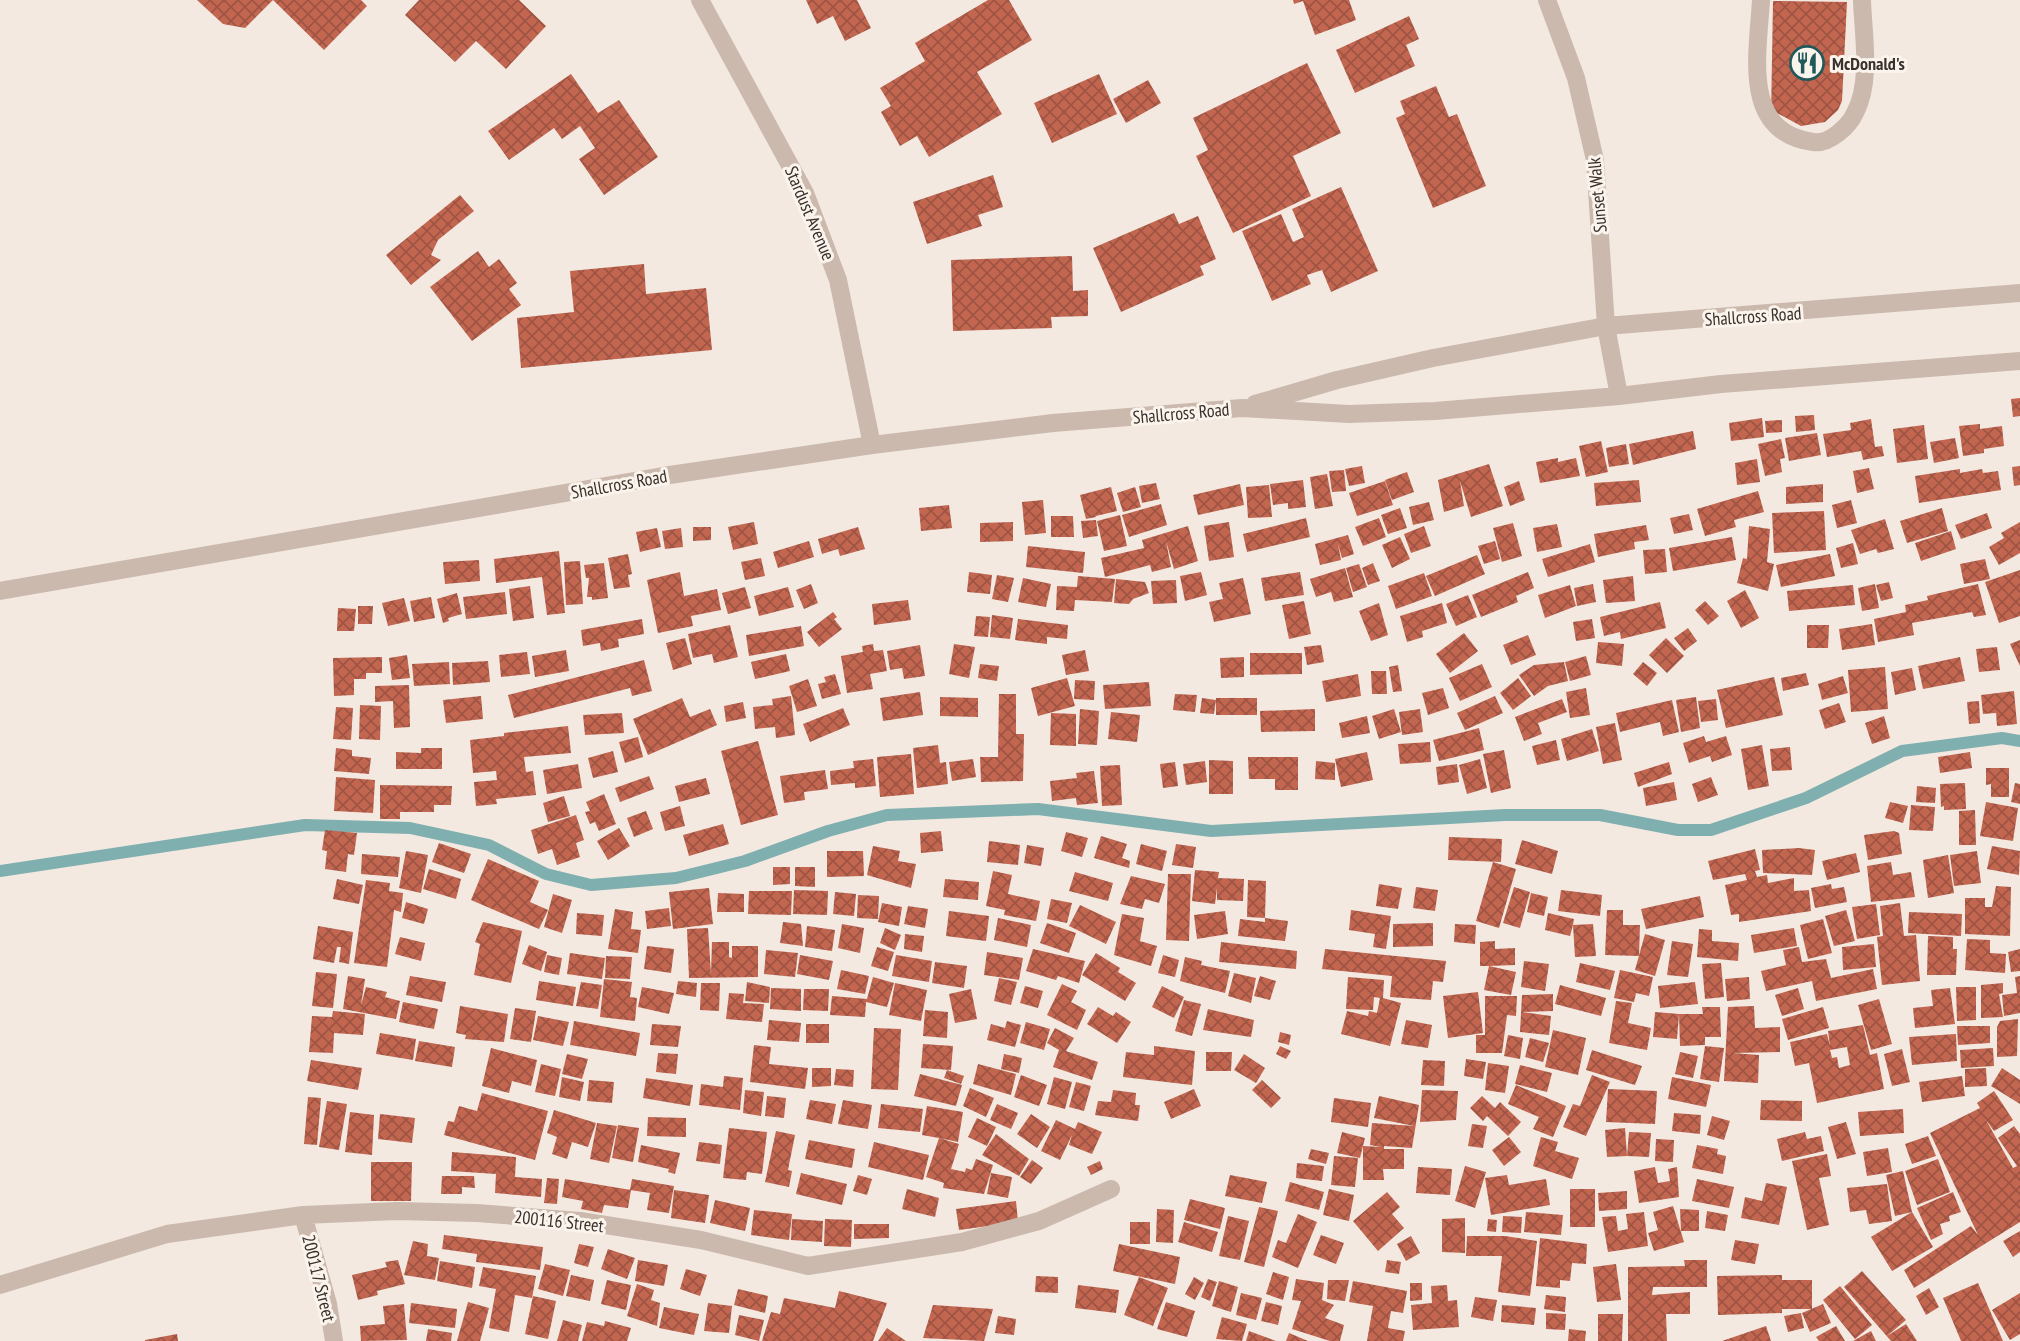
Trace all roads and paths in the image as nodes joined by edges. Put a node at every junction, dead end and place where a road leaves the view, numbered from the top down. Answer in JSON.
{"nodes":[{"id":1,"x":700,"y":0,"type":"edge"},
{"id":2,"x":1547,"y":0,"type":"edge"},
{"id":3,"x":1761,"y":0,"type":"edge"},
{"id":4,"x":1862,"y":0,"type":"edge"},
{"id":5,"x":2020,"y":293,"type":"edge"},
{"id":6,"x":1606,"y":326,"type":"junction"},
{"id":7,"x":2020,"y":362,"type":"edge"},
{"id":8,"x":1619,"y":396,"type":"junction"},
{"id":9,"x":1242,"y":408,"type":"junction"},
{"id":10,"x":872,"y":445,"type":"junction"},
{"id":11,"x":0,"y":590,"type":"edge"},
{"id":12,"x":1111,"y":1189,"type":"dead end"},
{"id":13,"x":303,"y":1215,"type":"junction"},
{"id":14,"x":0,"y":1285,"type":"edge"},
{"id":15,"x":334,"y":1341,"type":"edge"}],
"edges":[{"from":1,"to":10,"type":"street","name":"Stardust Avenue"},
{"from":2,"to":6,"type":"street","name":"Sunset Walk"},
{"from":3,"to":4,"type":"street"},
{"from":5,"to":6,"type":"street","name":"Shallcross Road"},
{"from":6,"to":8,"type":"street","name":"Sunset Walk"},
{"from":6,"to":9,"type":"street","name":"Shallcross Road"},
{"from":7,"to":8,"type":"street","name":"Shallcross Road"},
{"from":8,"to":9,"type":"street","name":"Shallcross Road"},
{"from":9,"to":10,"type":"street","name":"Shallcross Road"},
{"from":10,"to":11,"type":"street","name":"Shallcross Road"},
{"from":12,"to":13,"type":"street","name":"200116 Street"},
{"from":13,"to":14,"type":"street","name":"200116 Street"},
{"from":13,"to":15,"type":"street","name":"200117 Street"}]}
